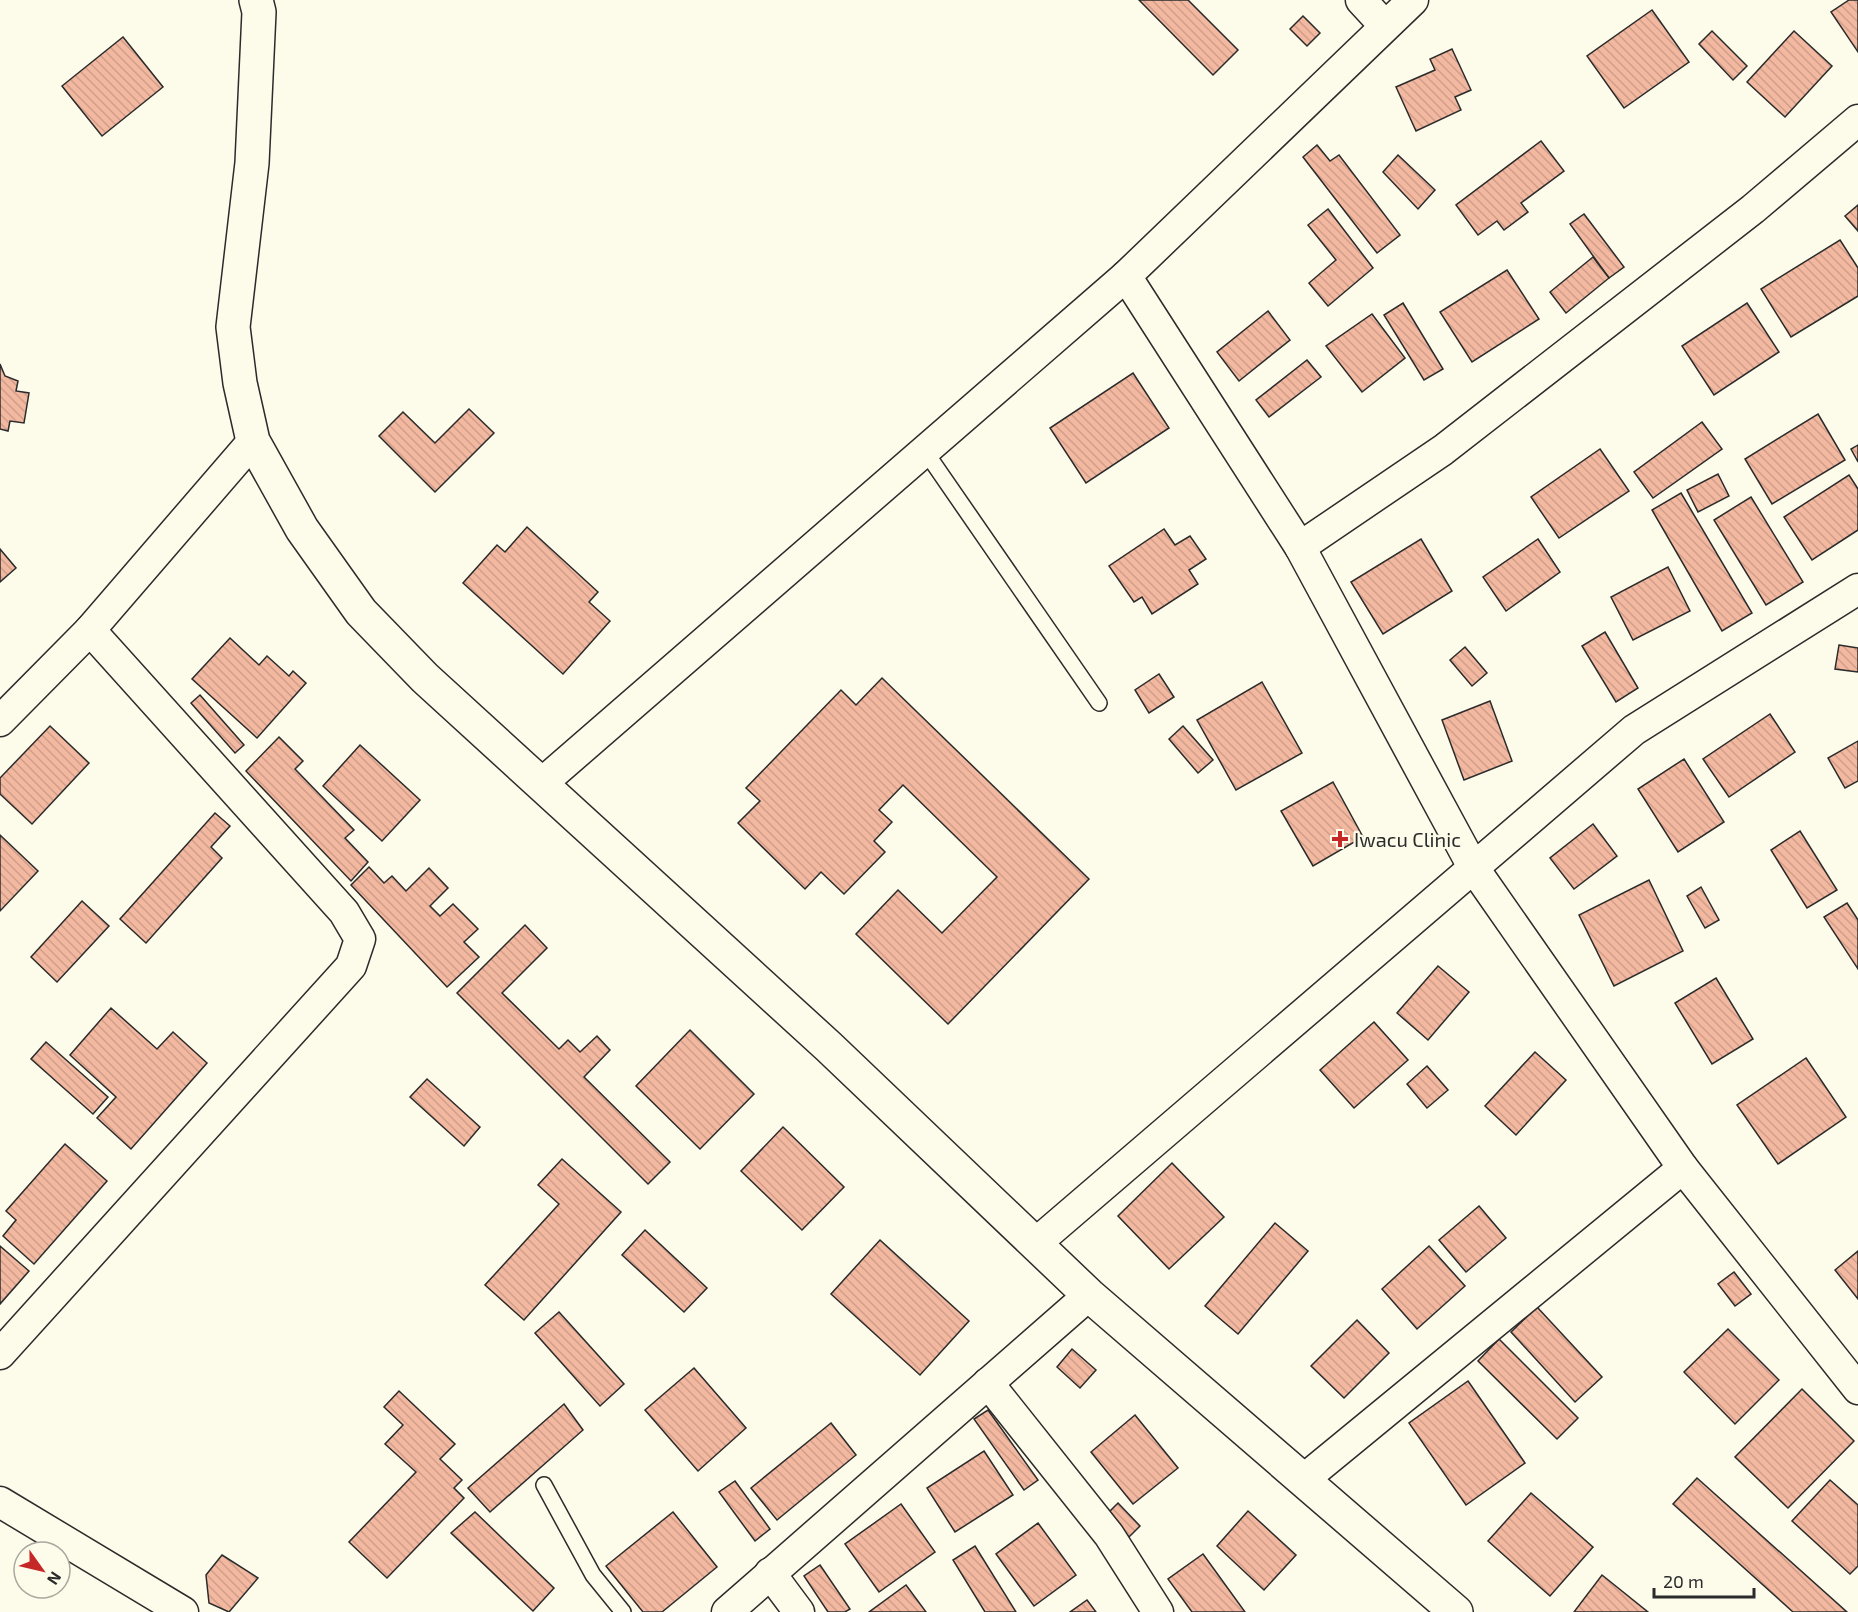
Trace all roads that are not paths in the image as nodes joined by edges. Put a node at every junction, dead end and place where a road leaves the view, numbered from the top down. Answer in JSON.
{"nodes":[{"id":1,"x":256,"y":0,"type":"edge"},
{"id":2,"x":1361,"y":0,"type":"edge"},
{"id":3,"x":1413,"y":0,"type":"edge"},
{"id":4,"x":1385,"y":26,"type":"junction"},
{"id":5,"x":1858,"y":120,"type":"edge"},
{"id":6,"x":1126,"y":276,"type":"junction"},
{"id":7,"x":253,"y":441,"type":"junction"},
{"id":8,"x":925,"y":451,"type":"junction"},
{"id":9,"x":1300,"y":547,"type":"junction"},
{"id":10,"x":1858,"y":590,"type":"edge"},
{"id":11,"x":90,"y":630,"type":"junction"},
{"id":12,"x":1099,"y":703,"type":"dead end"},
{"id":13,"x":0,"y":721,"type":"edge"},
{"id":14,"x":541,"y":784,"type":"junction"},
{"id":15,"x":1473,"y":867,"type":"junction"},
{"id":16,"x":1683,"y":1168,"type":"junction"},
{"id":17,"x":1035,"y":1244,"type":"junction"},
{"id":18,"x":1089,"y":1295,"type":"junction"},
{"id":19,"x":0,"y":1354,"type":"edge"},
{"id":20,"x":988,"y":1383,"type":"junction"},
{"id":21,"x":1858,"y":1389,"type":"edge"},
{"id":22,"x":1303,"y":1480,"type":"junction"},
{"id":23,"x":544,"y":1485,"type":"dead end"},
{"id":24,"x":0,"y":1503,"type":"edge"},
{"id":25,"x":770,"y":1573,"type":"junction"},
{"id":26,"x":183,"y":1612,"type":"edge"},
{"id":27,"x":623,"y":1612,"type":"edge"},
{"id":28,"x":727,"y":1612,"type":"edge"},
{"id":29,"x":799,"y":1612,"type":"edge"},
{"id":30,"x":1158,"y":1612,"type":"edge"},
{"id":31,"x":1456,"y":1612,"type":"edge"}],
"edges":[{"from":1,"to":7,"type":"street"},
{"from":2,"to":4,"type":"street"},
{"from":3,"to":4,"type":"street"},
{"from":4,"to":6,"type":"street"},
{"from":5,"to":9,"type":"street"},
{"from":6,"to":8,"type":"street"},
{"from":6,"to":9,"type":"street"},
{"from":7,"to":11,"type":"street"},
{"from":7,"to":14,"type":"street"},
{"from":8,"to":12,"type":"lane"},
{"from":8,"to":14,"type":"street"},
{"from":9,"to":15,"type":"street"},
{"from":10,"to":15,"type":"street"},
{"from":11,"to":13,"type":"street"},
{"from":11,"to":19,"type":"street"},
{"from":14,"to":17,"type":"street"},
{"from":15,"to":16,"type":"street"},
{"from":15,"to":17,"type":"street"},
{"from":16,"to":21,"type":"street"},
{"from":16,"to":22,"type":"street"},
{"from":17,"to":18,"type":"street"},
{"from":18,"to":20,"type":"street"},
{"from":18,"to":22,"type":"street"},
{"from":20,"to":25,"type":"street"},
{"from":20,"to":30,"type":"street"},
{"from":22,"to":31,"type":"street"},
{"from":23,"to":27,"type":"lane"},
{"from":24,"to":26,"type":"street"},
{"from":25,"to":28,"type":"street"},
{"from":25,"to":29,"type":"street"}]}
